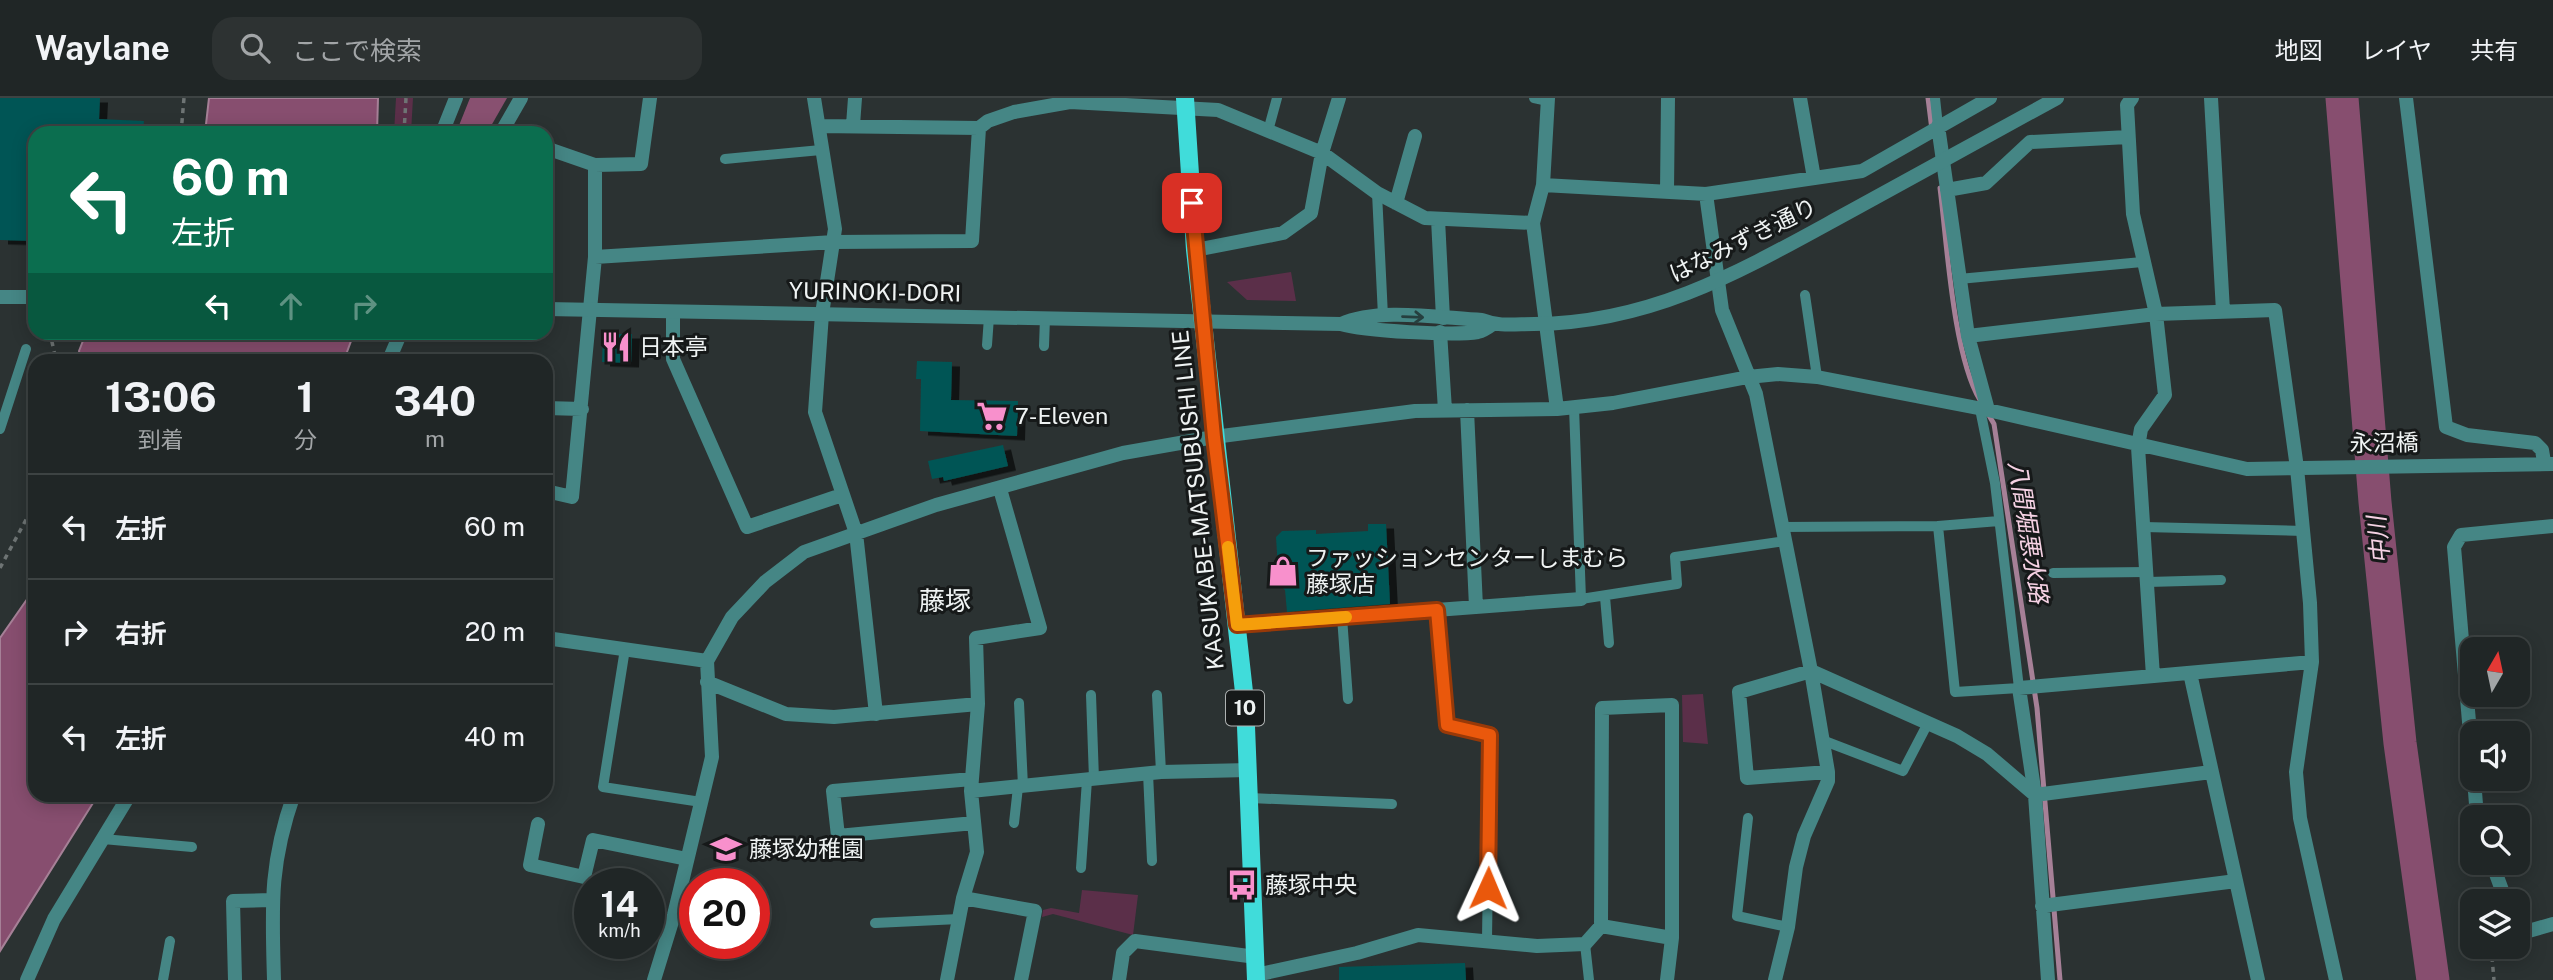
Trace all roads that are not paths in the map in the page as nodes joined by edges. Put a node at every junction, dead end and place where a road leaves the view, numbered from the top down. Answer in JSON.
{"nodes":[{"id":1,"x":456,"y":98,"type":"edge"},
{"id":2,"x":522,"y":98,"type":"edge"},
{"id":3,"x":650,"y":98,"type":"edge"},
{"id":4,"x":814,"y":98,"type":"edge"},
{"id":5,"x":855,"y":98,"type":"edge"},
{"id":6,"x":1277,"y":98,"type":"edge"},
{"id":7,"x":1339,"y":98,"type":"edge"},
{"id":8,"x":1668,"y":98,"type":"edge"},
{"id":9,"x":1800,"y":98,"type":"edge"},
{"id":10,"x":1935,"y":98,"type":"edge"},
{"id":11,"x":1990,"y":98,"type":"edge"},
{"id":12,"x":2057,"y":98,"type":"edge"},
{"id":13,"x":2132,"y":98,"type":"edge"},
{"id":14,"x":2211,"y":98,"type":"edge"},
{"id":15,"x":2406,"y":98,"type":"edge"},
{"id":16,"x":1543,"y":99,"type":"edge"},
{"id":17,"x":1185,"y":104,"type":"edge"},
{"id":18,"x":853,"y":125,"type":"junction"},
{"id":19,"x":445,"y":126,"type":"edge"},
{"id":20,"x":507,"y":126,"type":"edge"},
{"id":21,"x":819,"y":126,"type":"junction"},
{"id":22,"x":979,"y":128,"type":"junction"},
{"id":23,"x":1932,"y":130,"type":"junction"},
{"id":24,"x":1268,"y":131,"type":"junction"},
{"id":25,"x":1415,"y":136,"type":"dead end"},
{"id":26,"x":2128,"y":137,"type":"junction"},
{"id":27,"x":553,"y":150,"type":"edge"},
{"id":28,"x":821,"y":150,"type":"junction"},
{"id":29,"x":1322,"y":153,"type":"junction"},
{"id":30,"x":726,"y":159,"type":"dead end"},
{"id":31,"x":1939,"y":163,"type":"junction"},
{"id":32,"x":595,"y":165,"type":"junction"},
{"id":33,"x":1814,"y":178,"type":"junction"},
{"id":34,"x":1543,"y":185,"type":"junction"},
{"id":35,"x":1947,"y":190,"type":"junction"},
{"id":36,"x":1667,"y":191,"type":"junction"},
{"id":37,"x":1377,"y":193,"type":"junction"},
{"id":38,"x":1706,"y":194,"type":"junction"},
{"id":39,"x":1396,"y":203,"type":"junction"},
{"id":40,"x":1438,"y":219,"type":"junction"},
{"id":41,"x":1533,"y":223,"type":"junction"},
{"id":42,"x":834,"y":242,"type":"junction"},
{"id":43,"x":1195,"y":250,"type":"junction"},
{"id":44,"x":595,"y":257,"type":"junction"},
{"id":45,"x":2142,"y":262,"type":"junction"},
{"id":46,"x":1959,"y":279,"type":"junction"},
{"id":47,"x":1718,"y":283,"type":"junction"},
{"id":48,"x":1805,"y":295,"type":"dead end"},
{"id":49,"x":0,"y":297,"type":"edge"},
{"id":50,"x":28,"y":297,"type":"edge"},
{"id":51,"x":553,"y":309,"type":"edge"},
{"id":52,"x":591,"y":310,"type":"junction"},
{"id":53,"x":673,"y":312,"type":"junction"},
{"id":54,"x":2223,"y":312,"type":"junction"},
{"id":55,"x":822,"y":314,"type":"junction"},
{"id":56,"x":2156,"y":314,"type":"junction"},
{"id":57,"x":1383,"y":316,"type":"junction"},
{"id":58,"x":989,"y":317,"type":"junction"},
{"id":59,"x":1045,"y":318,"type":"junction"},
{"id":60,"x":1203,"y":322,"type":"junction"},
{"id":61,"x":1341,"y":324,"type":"junction"},
{"id":62,"x":1547,"y":324,"type":"junction"},
{"id":63,"x":1441,"y":325,"type":"junction"},
{"id":64,"x":1968,"y":336,"type":"junction"},
{"id":65,"x":987,"y":345,"type":"dead end"},
{"id":66,"x":1044,"y":346,"type":"dead end"},
{"id":67,"x":26,"y":349,"type":"dead end"},
{"id":68,"x":1748,"y":377,"type":"junction"},
{"id":69,"x":1817,"y":377,"type":"junction"},
{"id":70,"x":1574,"y":407,"type":"junction"},
{"id":71,"x":553,"y":408,"type":"edge"},
{"id":72,"x":582,"y":409,"type":"junction"},
{"id":73,"x":1558,"y":409,"type":"junction"},
{"id":74,"x":1445,"y":410,"type":"junction"},
{"id":75,"x":1467,"y":410,"type":"junction"},
{"id":76,"x":1984,"y":410,"type":"junction"},
{"id":77,"x":0,"y":429,"type":"edge"},
{"id":78,"x":1214,"y":437,"type":"junction"},
{"id":79,"x":2138,"y":447,"type":"junction"},
{"id":80,"x":2549,"y":463,"type":"edge"},
{"id":81,"x":2303,"y":468,"type":"junction"},
{"id":82,"x":1000,"y":489,"type":"junction"},
{"id":83,"x":553,"y":493,"type":"edge"},
{"id":84,"x":842,"y":495,"type":"junction"},
{"id":85,"x":1999,"y":521,"type":"junction"},
{"id":86,"x":1938,"y":526,"type":"junction"},
{"id":87,"x":2553,"y":526,"type":"edge"},
{"id":88,"x":2144,"y":527,"type":"junction"},
{"id":89,"x":2304,"y":531,"type":"junction"},
{"id":90,"x":856,"y":533,"type":"junction"},
{"id":91,"x":1783,"y":534,"type":"junction"},
{"id":92,"x":2053,"y":573,"type":"dead end"},
{"id":93,"x":2147,"y":577,"type":"junction"},
{"id":94,"x":2221,"y":580,"type":"dead end"},
{"id":95,"x":1605,"y":597,"type":"junction"},
{"id":96,"x":1581,"y":599,"type":"junction"},
{"id":97,"x":1475,"y":607,"type":"junction"},
{"id":98,"x":1437,"y":610,"type":"junction"},
{"id":99,"x":1342,"y":617,"type":"junction"},
{"id":100,"x":1237,"y":625,"type":"junction"},
{"id":101,"x":553,"y":639,"type":"edge"},
{"id":102,"x":1609,"y":643,"type":"dead end"},
{"id":103,"x":625,"y":649,"type":"junction"},
{"id":104,"x":707,"y":661,"type":"junction"},
{"id":105,"x":2312,"y":662,"type":"junction"},
{"id":106,"x":1811,"y":671,"type":"junction"},
{"id":107,"x":2190,"y":673,"type":"junction"},
{"id":108,"x":2153,"y":676,"type":"junction"},
{"id":109,"x":706,"y":682,"type":"junction"},
{"id":110,"x":2019,"y":688,"type":"junction"},
{"id":111,"x":1091,"y":695,"type":"dead end"},
{"id":112,"x":1157,"y":695,"type":"dead end"},
{"id":113,"x":1348,"y":699,"type":"dead end"},
{"id":114,"x":1019,"y":703,"type":"dead end"},
{"id":115,"x":978,"y":704,"type":"junction"},
{"id":116,"x":876,"y":714,"type":"junction"},
{"id":117,"x":2469,"y":721,"type":"edge"},
{"id":118,"x":1928,"y":723,"type":"junction"},
{"id":119,"x":1822,"y":740,"type":"junction"},
{"id":120,"x":1249,"y":770,"type":"junction"},
{"id":121,"x":1828,"y":772,"type":"junction"},
{"id":122,"x":2211,"y":772,"type":"junction"},
{"id":123,"x":1154,"y":773,"type":"junction"},
{"id":124,"x":1090,"y":779,"type":"junction"},
{"id":125,"x":971,"y":785,"type":"junction"},
{"id":126,"x":1021,"y":786,"type":"junction"},
{"id":127,"x":2035,"y":795,"type":"junction"},
{"id":128,"x":1250,"y":798,"type":"junction"},
{"id":129,"x":125,"y":802,"type":"edge"},
{"id":130,"x":291,"y":802,"type":"edge"},
{"id":131,"x":701,"y":802,"type":"junction"},
{"id":132,"x":1392,"y":804,"type":"dead end"},
{"id":133,"x":1748,"y":818,"type":"dead end"},
{"id":134,"x":974,"y":823,"type":"junction"},
{"id":135,"x":1014,"y":823,"type":"dead end"},
{"id":136,"x":538,"y":824,"type":"dead end"},
{"id":137,"x":103,"y":839,"type":"junction"},
{"id":138,"x":192,"y":847,"type":"dead end"},
{"id":139,"x":687,"y":859,"type":"junction"},
{"id":140,"x":1152,"y":861,"type":"dead end"},
{"id":141,"x":1081,"y":867,"type":"dead end"},
{"id":142,"x":2236,"y":881,"type":"junction"},
{"id":143,"x":963,"y":898,"type":"junction"},
{"id":144,"x":271,"y":900,"type":"junction"},
{"id":145,"x":2042,"y":906,"type":"junction"},
{"id":146,"x":959,"y":919,"type":"junction"},
{"id":147,"x":875,"y":923,"type":"dead end"},
{"id":148,"x":2553,"y":924,"type":"edge"},
{"id":149,"x":1601,"y":926,"type":"junction"},
{"id":150,"x":1788,"y":927,"type":"junction"},
{"id":151,"x":2530,"y":930,"type":"edge"},
{"id":152,"x":1672,"y":938,"type":"junction"},
{"id":153,"x":1487,"y":939,"type":"junction"},
{"id":154,"x":170,"y":941,"type":"dead end"},
{"id":155,"x":1585,"y":944,"type":"junction"},
{"id":156,"x":1256,"y":957,"type":"junction"},
{"id":157,"x":1256,"y":978,"type":"edge"},
{"id":158,"x":27,"y":980,"type":"edge"},
{"id":159,"x":163,"y":980,"type":"edge"},
{"id":160,"x":235,"y":980,"type":"edge"},
{"id":161,"x":274,"y":980,"type":"edge"},
{"id":162,"x":654,"y":980,"type":"edge"},
{"id":163,"x":947,"y":980,"type":"edge"},
{"id":164,"x":1021,"y":980,"type":"edge"},
{"id":165,"x":1119,"y":980,"type":"edge"},
{"id":166,"x":1589,"y":980,"type":"edge"},
{"id":167,"x":1667,"y":980,"type":"edge"},
{"id":168,"x":1775,"y":980,"type":"edge"},
{"id":169,"x":2048,"y":980,"type":"edge"},
{"id":170,"x":2258,"y":980,"type":"edge"},
{"id":171,"x":2336,"y":980,"type":"edge"}],
"edges":[{"from":1,"to":19,"type":"street"},
{"from":2,"to":20,"type":"street"},
{"from":3,"to":32,"type":"street"},
{"from":4,"to":21,"type":"street"},
{"from":5,"to":18,"type":"street"},
{"from":6,"to":24,"type":"lane"},
{"from":7,"to":29,"type":"street"},
{"from":8,"to":36,"type":"street"},
{"from":9,"to":33,"type":"street"},
{"from":10,"to":23,"type":"lane"},
{"from":11,"to":23,"type":"street"},
{"from":12,"to":31,"type":"street","name":"はなみずき通り"},
{"from":13,"to":26,"type":"street"},
{"from":14,"to":54,"type":"street"},
{"from":15,"to":80,"type":"street"},
{"from":16,"to":34,"type":"street"},
{"from":17,"to":22,"type":"street"},
{"from":17,"to":24,"type":"street"},
{"from":17,"to":43,"type":"main road","name":"KASUKABE-MATSUBUSHI LINE","number":"10"},
{"from":18,"to":21,"type":"street"},
{"from":18,"to":22,"type":"street"},
{"from":21,"to":28,"type":"street"},
{"from":22,"to":42,"type":"street"},
{"from":23,"to":31,"type":"street"},
{"from":23,"to":33,"type":"street"},
{"from":24,"to":29,"type":"street"},
{"from":25,"to":39,"type":"street"},
{"from":26,"to":35,"type":"street"},
{"from":26,"to":45,"type":"street"},
{"from":27,"to":32,"type":"street"},
{"from":28,"to":30,"type":"lane"},
{"from":28,"to":42,"type":"street"},
{"from":29,"to":37,"type":"street"},
{"from":29,"to":43,"type":"street"},
{"from":31,"to":35,"type":"street"},
{"from":31,"to":47,"type":"street","name":"はなみずき通り"},
{"from":32,"to":44,"type":"street"},
{"from":33,"to":38,"type":"street"},
{"from":34,"to":36,"type":"street"},
{"from":34,"to":41,"type":"street"},
{"from":35,"to":46,"type":"street"},
{"from":36,"to":38,"type":"street"},
{"from":37,"to":39,"type":"street"},
{"from":37,"to":57,"type":"lane"},
{"from":38,"to":47,"type":"street"},
{"from":39,"to":40,"type":"street"},
{"from":40,"to":41,"type":"street"},
{"from":40,"to":63,"type":"street"},
{"from":41,"to":62,"type":"street"},
{"from":42,"to":44,"type":"street"},
{"from":42,"to":55,"type":"street"},
{"from":43,"to":60,"type":"main road","name":"KASUKABE-MATSUBUSHI LINE","number":"10"},
{"from":44,"to":52,"type":"street"},
{"from":45,"to":46,"type":"lane"},
{"from":45,"to":56,"type":"street"},
{"from":46,"to":64,"type":"street"},
{"from":47,"to":62,"type":"street","name":"はなみずき通り"},
{"from":47,"to":68,"type":"street"},
{"from":48,"to":69,"type":"lane"},
{"from":49,"to":50,"type":"street"},
{"from":51,"to":52,"type":"street","name":"YURINOKI-DORI"},
{"from":52,"to":53,"type":"street","name":"YURINOKI-DORI"},
{"from":52,"to":72,"type":"street"},
{"from":53,"to":55,"type":"street","name":"YURINOKI-DORI"},
{"from":53,"to":84,"type":"street"},
{"from":54,"to":56,"type":"street"},
{"from":54,"to":81,"type":"street"},
{"from":55,"to":58,"type":"street","name":"YURINOKI-DORI"},
{"from":55,"to":84,"type":"street"},
{"from":56,"to":64,"type":"street"},
{"from":56,"to":79,"type":"street"},
{"from":57,"to":61,"type":"street","name":"はなみずき通り"},
{"from":57,"to":63,"type":"street","name":"はなみずき通り","one_way":true},
{"from":58,"to":59,"type":"street","name":"YURINOKI-DORI"},
{"from":58,"to":65,"type":"lane"},
{"from":59,"to":60,"type":"street","name":"YURINOKI-DORI"},
{"from":59,"to":66,"type":"lane"},
{"from":60,"to":61,"type":"street","name":"はなみずき通り"},
{"from":60,"to":78,"type":"main road","name":"KASUKABE-MATSUBUSHI LINE","number":"10"},
{"from":61,"to":63,"type":"street","name":"はなみずき通り"},
{"from":62,"to":63,"type":"street","name":"はなみずき通り"},
{"from":62,"to":73,"type":"street"},
{"from":63,"to":74,"type":"street"},
{"from":64,"to":76,"type":"street"},
{"from":67,"to":77,"type":"lane"},
{"from":68,"to":69,"type":"street","name":"永沼橋"},
{"from":68,"to":70,"type":"street","name":"永沼橋"},
{"from":68,"to":91,"type":"street"},
{"from":69,"to":76,"type":"street","name":"永沼橋"},
{"from":70,"to":73,"type":"street","name":"永沼橋"},
{"from":70,"to":96,"type":"lane"},
{"from":71,"to":72,"type":"street"},
{"from":72,"to":83,"type":"street"},
{"from":73,"to":75,"type":"street","name":"永沼橋"},
{"from":74,"to":75,"type":"street","name":"永沼橋"},
{"from":74,"to":78,"type":"street","name":"永沼橋"},
{"from":75,"to":97,"type":"street"},
{"from":76,"to":79,"type":"street","name":"永沼橋"},
{"from":76,"to":85,"type":"lane"},
{"from":78,"to":82,"type":"street","name":"永沼橋"},
{"from":78,"to":100,"type":"main road","name":"KASUKABE-MATSUBUSHI LINE","number":"10"},
{"from":79,"to":81,"type":"street","name":"永沼橋"},
{"from":79,"to":88,"type":"street"},
{"from":80,"to":81,"type":"street","name":"永沼橋"},
{"from":81,"to":89,"type":"street"},
{"from":82,"to":90,"type":"street","name":"永沼橋"},
{"from":82,"to":115,"type":"street"},
{"from":84,"to":90,"type":"street"},
{"from":85,"to":86,"type":"lane"},
{"from":85,"to":110,"type":"lane"},
{"from":86,"to":91,"type":"lane"},
{"from":86,"to":110,"type":"lane"},
{"from":87,"to":117,"type":"street"},
{"from":88,"to":89,"type":"lane"},
{"from":88,"to":93,"type":"street"},
{"from":89,"to":105,"type":"street"},
{"from":90,"to":104,"type":"street","name":"永沼橋"},
{"from":90,"to":116,"type":"street"},
{"from":91,"to":95,"type":"lane"},
{"from":91,"to":106,"type":"street"},
{"from":92,"to":93,"type":"lane"},
{"from":93,"to":94,"type":"lane"},
{"from":93,"to":108,"type":"street"},
{"from":95,"to":96,"type":"lane"},
{"from":95,"to":102,"type":"lane"},
{"from":96,"to":97,"type":"street"},
{"from":97,"to":98,"type":"street"},
{"from":98,"to":99,"type":"street"},
{"from":98,"to":153,"type":"lane"},
{"from":99,"to":100,"type":"street"},
{"from":99,"to":113,"type":"lane"},
{"from":100,"to":120,"type":"main road","name":"KASUKABE-MATSUBUSHI LINE","number":"10"},
{"from":101,"to":103,"type":"street"},
{"from":103,"to":104,"type":"street"},
{"from":103,"to":131,"type":"lane"},
{"from":104,"to":109,"type":"street"},
{"from":105,"to":107,"type":"street"},
{"from":105,"to":171,"type":"street"},
{"from":106,"to":118,"type":"street"},
{"from":106,"to":119,"type":"street"},
{"from":106,"to":121,"type":"street"},
{"from":107,"to":108,"type":"street"},
{"from":107,"to":122,"type":"street"},
{"from":108,"to":110,"type":"street"},
{"from":109,"to":116,"type":"street"},
{"from":109,"to":131,"type":"street"},
{"from":110,"to":127,"type":"street"},
{"from":111,"to":124,"type":"lane"},
{"from":112,"to":123,"type":"lane"},
{"from":114,"to":126,"type":"lane"},
{"from":115,"to":116,"type":"street"},
{"from":115,"to":125,"type":"street"},
{"from":118,"to":119,"type":"lane"},
{"from":118,"to":127,"type":"street"},
{"from":119,"to":121,"type":"street"},
{"from":120,"to":123,"type":"street"},
{"from":120,"to":128,"type":"main road","name":"KASUKABE-MATSUBUSHI LINE","number":"10"},
{"from":121,"to":150,"type":"street"},
{"from":122,"to":127,"type":"street"},
{"from":122,"to":142,"type":"street"},
{"from":123,"to":124,"type":"street"},
{"from":123,"to":140,"type":"lane"},
{"from":124,"to":126,"type":"street"},
{"from":124,"to":141,"type":"lane"},
{"from":125,"to":126,"type":"street"},
{"from":125,"to":134,"type":"street"},
{"from":125,"to":134,"type":"street"},
{"from":126,"to":135,"type":"lane"},
{"from":127,"to":145,"type":"street"},
{"from":128,"to":132,"type":"lane"},
{"from":128,"to":156,"type":"main road","name":"KASUKABE-MATSUBUSHI LINE","number":"10"},
{"from":129,"to":137,"type":"street"},
{"from":130,"to":144,"type":"street"},
{"from":131,"to":139,"type":"street"},
{"from":133,"to":150,"type":"lane"},
{"from":134,"to":143,"type":"street"},
{"from":136,"to":139,"type":"street"},
{"from":137,"to":138,"type":"lane"},
{"from":137,"to":158,"type":"street"},
{"from":139,"to":162,"type":"street"},
{"from":142,"to":145,"type":"street"},
{"from":142,"to":170,"type":"street"},
{"from":143,"to":146,"type":"street"},
{"from":143,"to":164,"type":"street"},
{"from":144,"to":160,"type":"street"},
{"from":144,"to":161,"type":"street"},
{"from":145,"to":169,"type":"street"},
{"from":146,"to":147,"type":"lane"},
{"from":146,"to":163,"type":"street"},
{"from":148,"to":151,"type":"street"},
{"from":149,"to":152,"type":"street"},
{"from":149,"to":152,"type":"street"},
{"from":149,"to":155,"type":"street"},
{"from":150,"to":168,"type":"street"},
{"from":152,"to":167,"type":"street"},
{"from":153,"to":155,"type":"street"},
{"from":153,"to":157,"type":"street"},
{"from":154,"to":159,"type":"lane"},
{"from":155,"to":166,"type":"lane"},
{"from":156,"to":157,"type":"main road","name":"KASUKABE-MATSUBUSHI LINE","number":"10"},
{"from":156,"to":165,"type":"street"}]}
